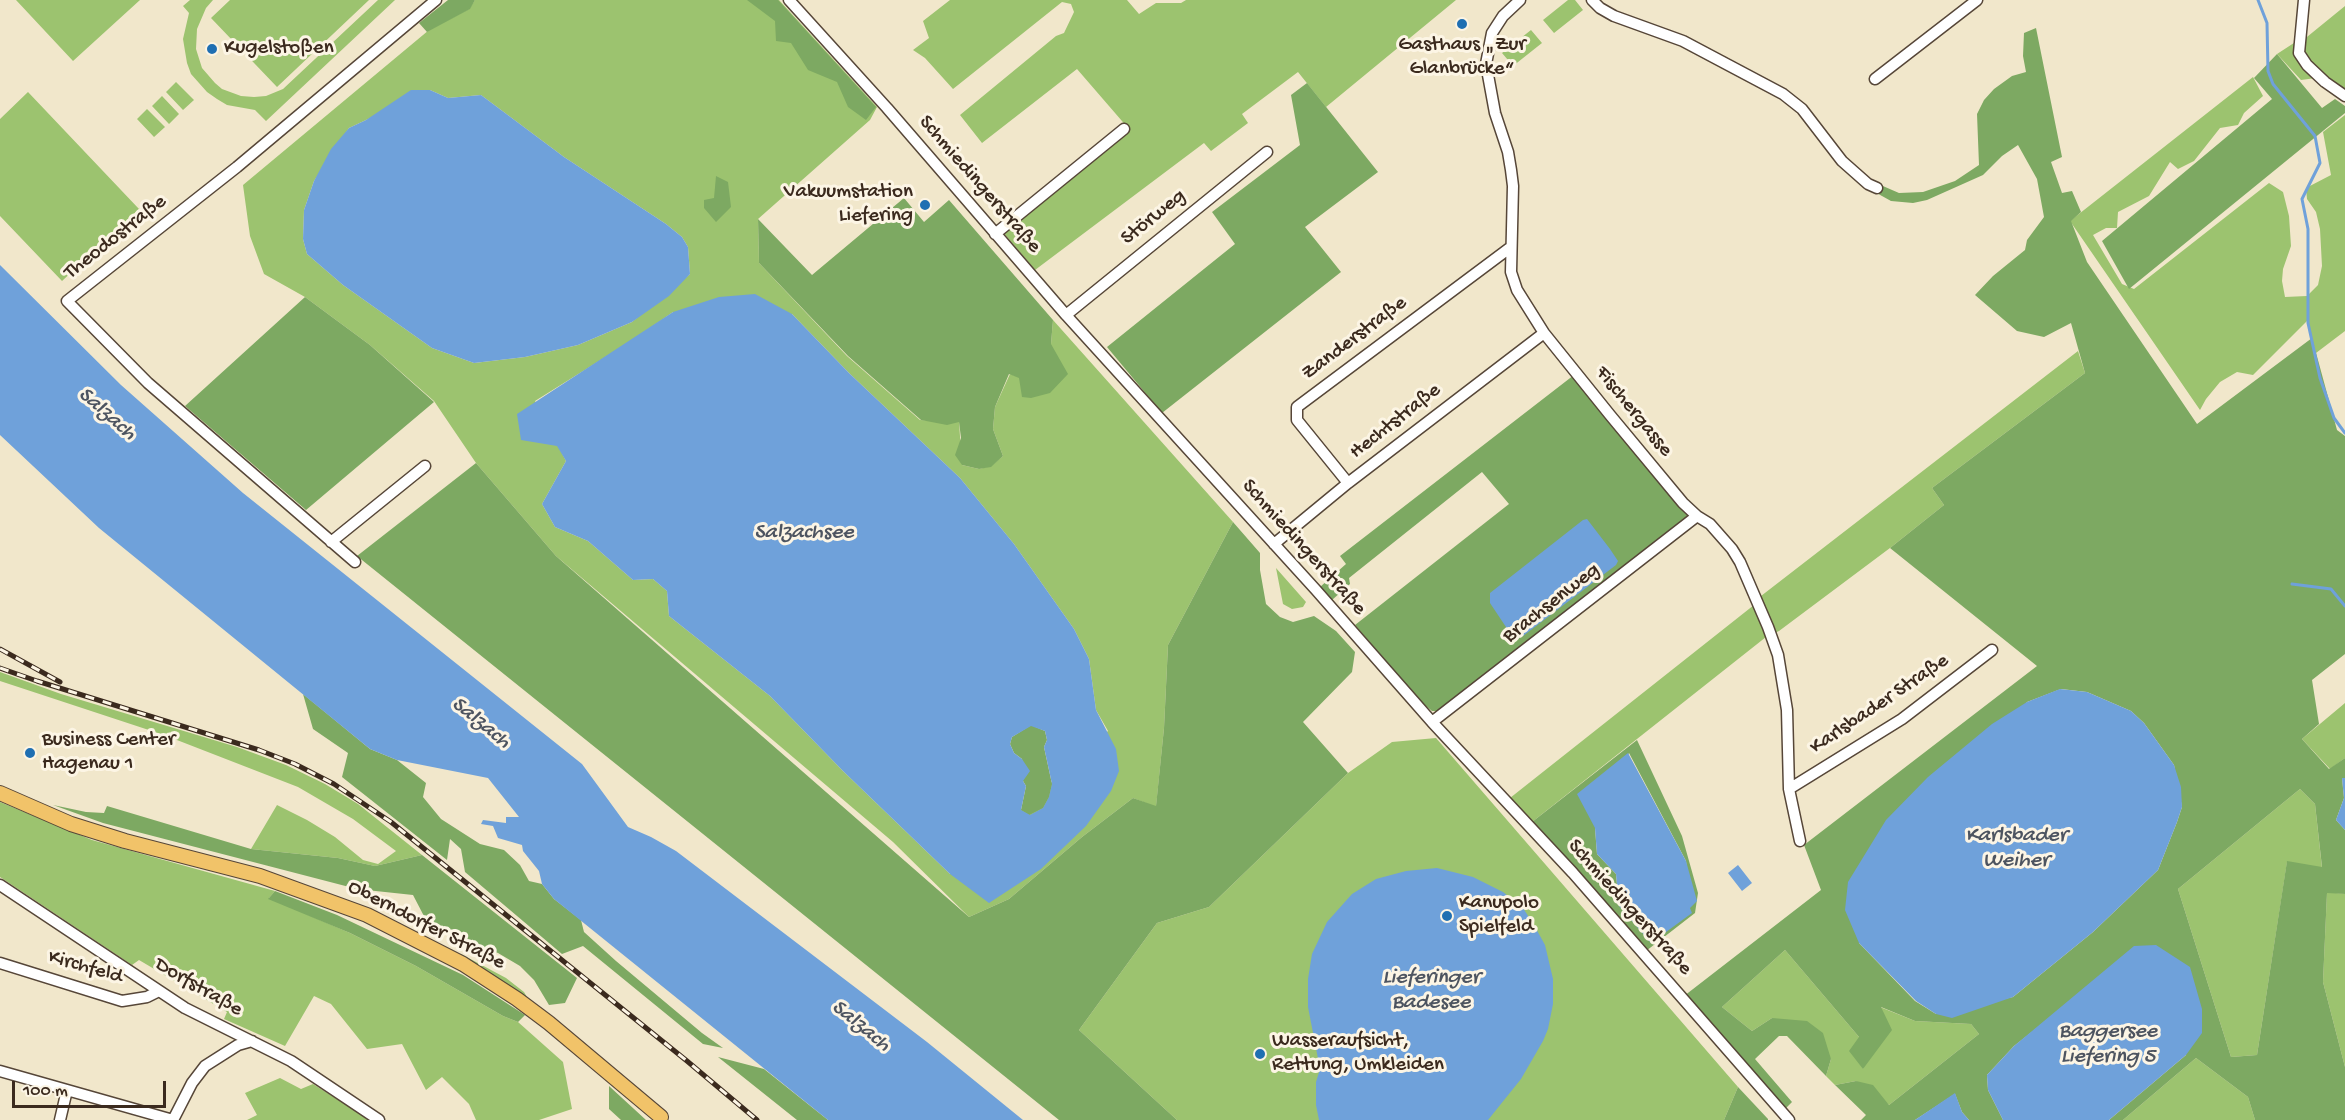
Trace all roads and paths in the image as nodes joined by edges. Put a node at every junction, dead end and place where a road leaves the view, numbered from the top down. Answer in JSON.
{"nodes":[{"id":1,"x":436,"y":0,"type":"edge"},
{"id":2,"x":789,"y":0,"type":"edge"},
{"id":3,"x":1520,"y":0,"type":"edge"},
{"id":4,"x":1592,"y":0,"type":"edge"},
{"id":5,"x":1977,"y":0,"type":"edge"},
{"id":6,"x":2304,"y":0,"type":"edge"},
{"id":7,"x":1875,"y":80,"type":"dead end"},
{"id":8,"x":2345,"y":96,"type":"edge"},
{"id":9,"x":1124,"y":129,"type":"dead end"},
{"id":10,"x":1267,"y":152,"type":"dead end"},
{"id":11,"x":1877,"y":188,"type":"dead end"},
{"id":12,"x":994,"y":234,"type":"junction"},
{"id":13,"x":1511,"y":247,"type":"junction"},
{"id":14,"x":1066,"y":315,"type":"junction"},
{"id":15,"x":1544,"y":333,"type":"junction"},
{"id":16,"x":425,"y":466,"type":"dead end"},
{"id":17,"x":1348,"y":483,"type":"junction"},
{"id":18,"x":1697,"y":516,"type":"junction"},
{"id":19,"x":331,"y":542,"type":"junction"},
{"id":20,"x":1274,"y":544,"type":"junction"},
{"id":21,"x":356,"y":562,"type":"dead end"},
{"id":22,"x":1992,"y":650,"type":"dead end"},
{"id":23,"x":1432,"y":722,"type":"junction"},
{"id":24,"x":1789,"y":789,"type":"junction"},
{"id":25,"x":0,"y":793,"type":"edge"},
{"id":26,"x":1800,"y":841,"type":"dead end"},
{"id":27,"x":0,"y":885,"type":"edge"},
{"id":28,"x":0,"y":963,"type":"edge"},
{"id":29,"x":159,"y":991,"type":"junction"},
{"id":30,"x":252,"y":1041,"type":"junction"},
{"id":31,"x":0,"y":1071,"type":"edge"},
{"id":32,"x":66,"y":1090,"type":"junction"},
{"id":33,"x":661,"y":1117,"type":"dead end"},
{"id":34,"x":60,"y":1120,"type":"edge"},
{"id":35,"x":172,"y":1120,"type":"edge"},
{"id":36,"x":379,"y":1120,"type":"edge"},
{"id":37,"x":1789,"y":1120,"type":"edge"}],
"edges":[{"from":1,"to":19,"type":"street","name":"Theodostraße"},
{"from":2,"to":12,"type":"street","name":"Schmiedingerstraße"},
{"from":3,"to":13,"type":"street","name":"Fischergasse"},
{"from":4,"to":11,"type":"street"},
{"from":5,"to":7,"type":"street"},
{"from":6,"to":8,"type":"street"},
{"from":9,"to":12,"type":"street"},
{"from":10,"to":14,"type":"street","name":"Störweg"},
{"from":12,"to":14,"type":"street","name":"Schmiedingerstraße"},
{"from":13,"to":15,"type":"street","name":"Fischergasse"},
{"from":13,"to":17,"type":"street","name":"Zanderstraße"},
{"from":14,"to":20,"type":"street","name":"Schmiedingerstraße"},
{"from":15,"to":17,"type":"street","name":"Hechtstraße"},
{"from":15,"to":18,"type":"street","name":"Fischergasse"},
{"from":16,"to":19,"type":"street"},
{"from":17,"to":20,"type":"street","name":"Hechtstraße"},
{"from":18,"to":23,"type":"street","name":"Brachsenweg"},
{"from":18,"to":24,"type":"street","name":"Fischergasse"},
{"from":19,"to":21,"type":"street","name":"Theodostraße"},
{"from":20,"to":23,"type":"street","name":"Schmiedingerstraße"},
{"from":22,"to":24,"type":"street","name":"Karlsbader Straße"},
{"from":23,"to":37,"type":"street","name":"Schmiedingerstraße"},
{"from":24,"to":26,"type":"street","name":"Fischergasse"},
{"from":25,"to":33,"type":"main road","name":"Oberndorfer Straße"},
{"from":27,"to":29,"type":"street","name":"Dorfstraße"},
{"from":28,"to":29,"type":"street","name":"Kirchfeld"},
{"from":29,"to":30,"type":"street","name":"Dorfstraße"},
{"from":30,"to":35,"type":"street"},
{"from":30,"to":36,"type":"street","name":"Dorfstraße"},
{"from":31,"to":32,"type":"street"},
{"from":32,"to":34,"type":"street"},
{"from":32,"to":35,"type":"street"}]}
